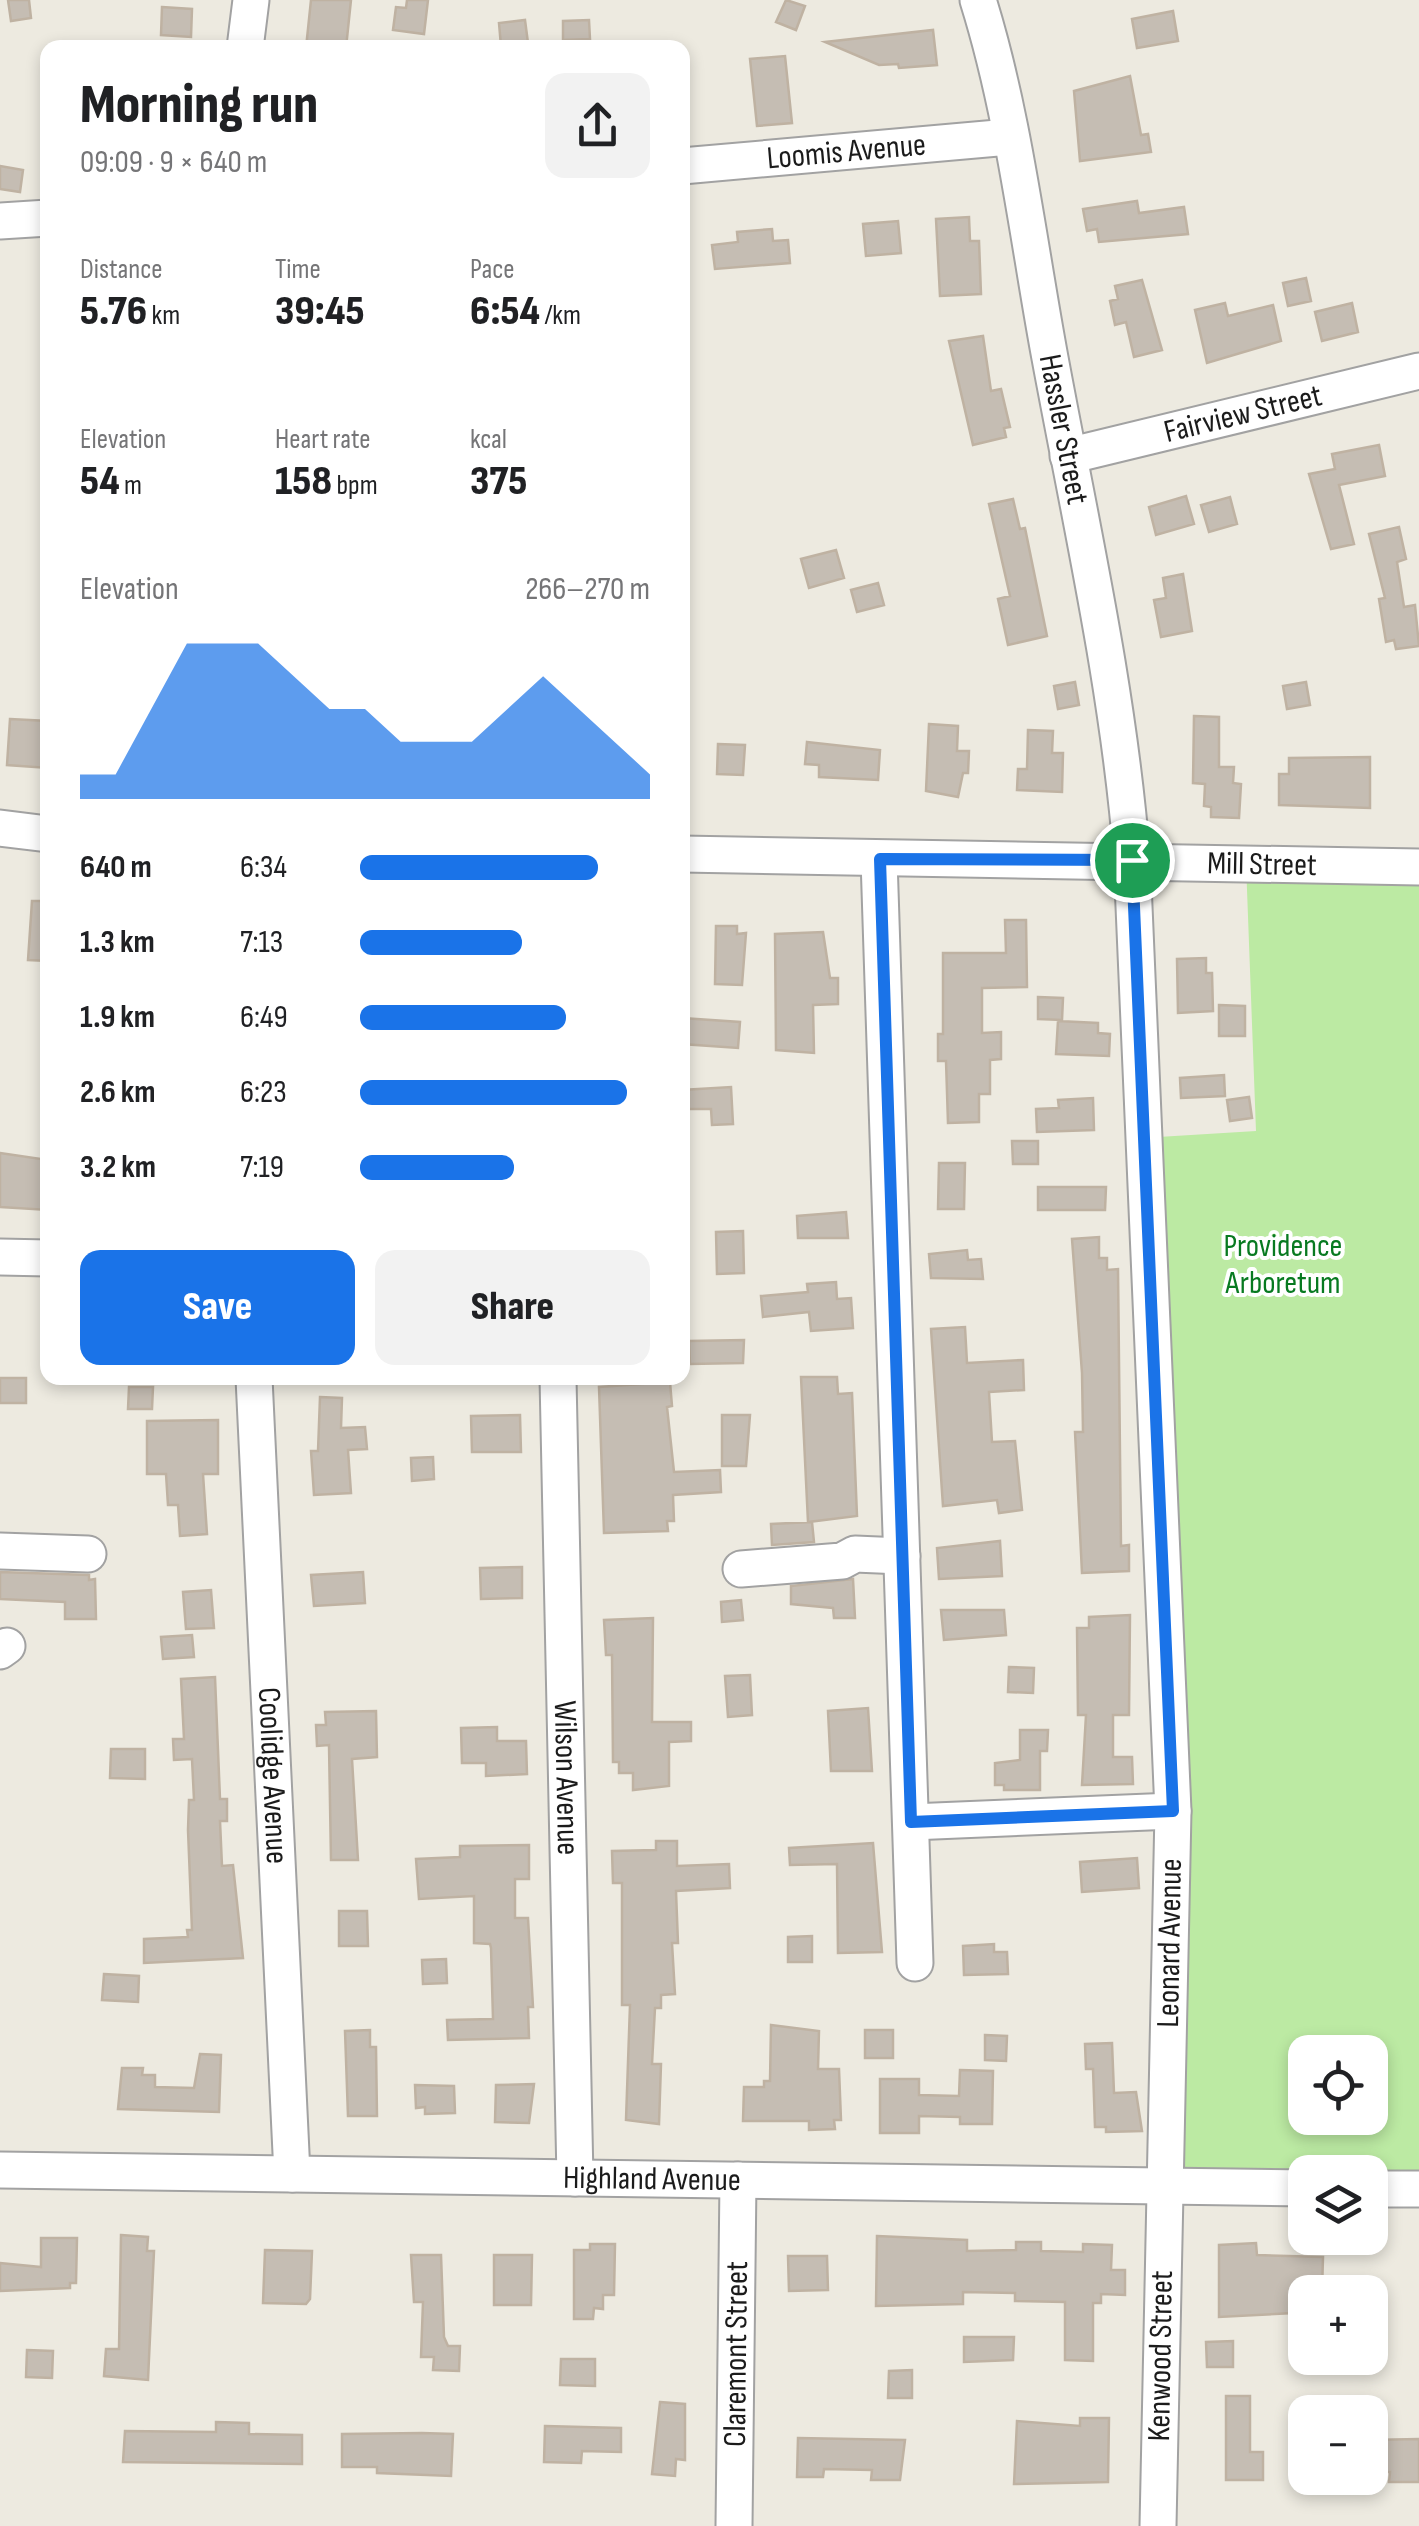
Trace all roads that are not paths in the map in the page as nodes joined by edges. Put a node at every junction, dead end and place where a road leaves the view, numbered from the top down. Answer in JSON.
{"nodes":[{"id":1,"x":251,"y":0,"type":"edge"},
{"id":2,"x":978,"y":0,"type":"edge"},
{"id":3,"x":246,"y":40,"type":"edge"},
{"id":4,"x":1009,"y":138,"type":"junction"},
{"id":5,"x":690,"y":165,"type":"edge"},
{"id":6,"x":40,"y":218,"type":"edge"},
{"id":7,"x":0,"y":221,"type":"edge"},
{"id":8,"x":1419,"y":372,"type":"edge"},
{"id":9,"x":1068,"y":456,"type":"junction"},
{"id":10,"x":0,"y":828,"type":"edge"},
{"id":11,"x":40,"y":833,"type":"edge"},
{"id":12,"x":690,"y":854,"type":"edge"},
{"id":13,"x":880,"y":859,"type":"junction"},
{"id":14,"x":1132,"y":860,"type":"junction"},
{"id":15,"x":1419,"y":868,"type":"edge"},
{"id":16,"x":0,"y":1257,"type":"edge"},
{"id":17,"x":40,"y":1258,"type":"edge"},
{"id":18,"x":254,"y":1385,"type":"edge"},
{"id":19,"x":558,"y":1385,"type":"edge"},
{"id":20,"x":0,"y":1551,"type":"edge"},
{"id":21,"x":88,"y":1554,"type":"dead end"},
{"id":22,"x":902,"y":1556,"type":"junction"},
{"id":23,"x":741,"y":1569,"type":"dead end"},
{"id":24,"x":1173,"y":1811,"type":"junction"},
{"id":25,"x":911,"y":1822,"type":"junction"},
{"id":26,"x":915,"y":1963,"type":"dead end"},
{"id":27,"x":0,"y":2170,"type":"edge"},
{"id":28,"x":292,"y":2174,"type":"junction"},
{"id":29,"x":576,"y":2178,"type":"junction"},
{"id":30,"x":738,"y":2180,"type":"junction"},
{"id":31,"x":1165,"y":2186,"type":"junction"},
{"id":32,"x":1288,"y":2188,"type":"edge"},
{"id":33,"x":1388,"y":2189,"type":"edge"},
{"id":34,"x":1419,"y":2190,"type":"edge"},
{"id":35,"x":734,"y":2526,"type":"edge"},
{"id":36,"x":1158,"y":2526,"type":"edge"}],
"edges":[{"from":1,"to":3,"type":"street"},
{"from":2,"to":4,"type":"street","name":"Hassler Street"},
{"from":4,"to":5,"type":"street","name":"Loomis Avenue"},
{"from":4,"to":9,"type":"street","name":"Hassler Street"},
{"from":6,"to":7,"type":"street"},
{"from":8,"to":9,"type":"street","name":"Fairview Street"},
{"from":9,"to":14,"type":"street","name":"Hassler Street"},
{"from":10,"to":11,"type":"street"},
{"from":12,"to":13,"type":"street","name":"Mill Street"},
{"from":13,"to":14,"type":"street","name":"Mill Street"},
{"from":13,"to":22,"type":"street"},
{"from":14,"to":15,"type":"street","name":"Mill Street"},
{"from":14,"to":24,"type":"street","name":"Leonard Avenue"},
{"from":16,"to":17,"type":"street"},
{"from":18,"to":28,"type":"street","name":"Coolidge Avenue"},
{"from":19,"to":29,"type":"street","name":"Wilson Avenue"},
{"from":20,"to":21,"type":"street"},
{"from":22,"to":23,"type":"street"},
{"from":22,"to":25,"type":"street"},
{"from":24,"to":25,"type":"street"},
{"from":24,"to":31,"type":"street","name":"Leonard Avenue"},
{"from":25,"to":26,"type":"street"},
{"from":27,"to":28,"type":"street","name":"Highland Avenue"},
{"from":28,"to":29,"type":"street","name":"Highland Avenue"},
{"from":29,"to":30,"type":"street","name":"Highland Avenue"},
{"from":30,"to":31,"type":"street","name":"Highland Avenue"},
{"from":30,"to":35,"type":"street","name":"Claremont Street"},
{"from":31,"to":32,"type":"street","name":"Highland Avenue"},
{"from":31,"to":36,"type":"street","name":"Kenwood Street"},
{"from":33,"to":34,"type":"street"}]}
